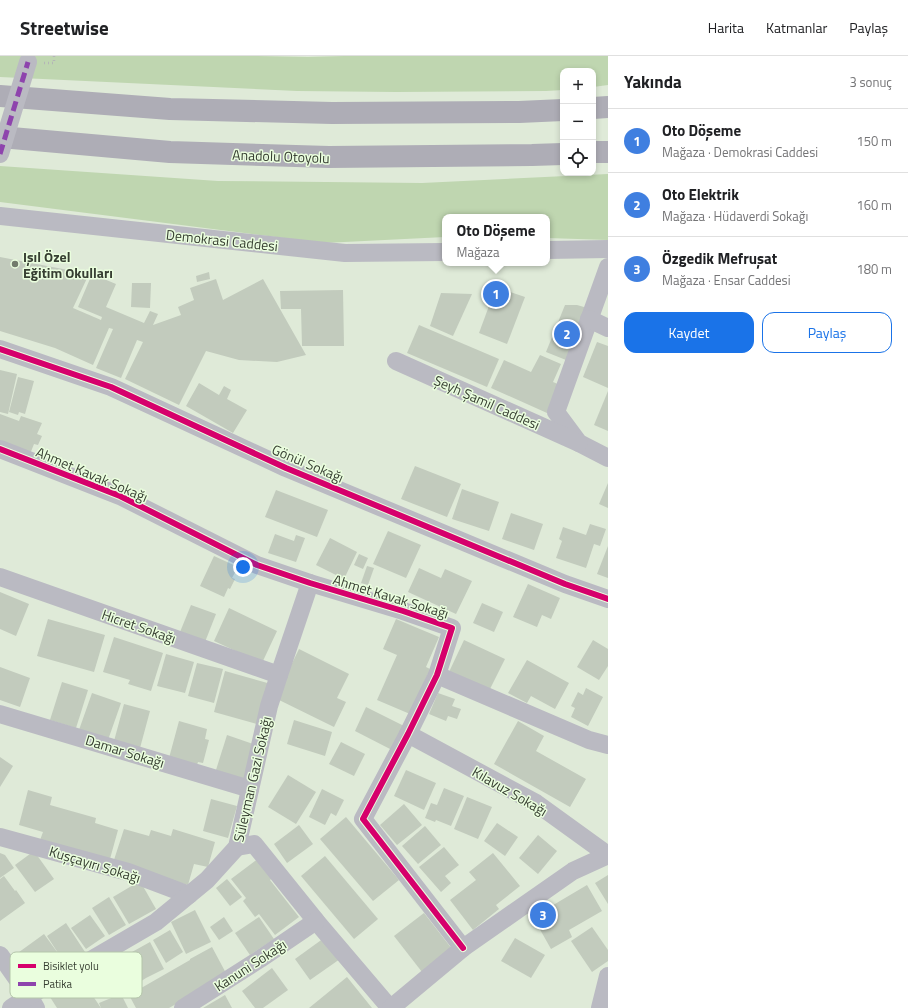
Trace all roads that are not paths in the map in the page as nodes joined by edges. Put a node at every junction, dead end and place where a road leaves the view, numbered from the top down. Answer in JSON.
{"nodes":[{"id":1,"x":28,"y":62,"type":"dead end"},
{"id":2,"x":0,"y":96,"type":"edge"},
{"id":3,"x":608,"y":107,"type":"edge"},
{"id":4,"x":596,"y":108,"type":"edge"},
{"id":5,"x":560,"y":110,"type":"edge"},
{"id":6,"x":0,"y":137,"type":"edge"},
{"id":7,"x":596,"y":152,"type":"edge"},
{"id":8,"x":608,"y":152,"type":"edge"},
{"id":9,"x":0,"y":154,"type":"edge"},
{"id":10,"x":560,"y":154,"type":"edge"},
{"id":11,"x":0,"y":216,"type":"edge"},
{"id":12,"x":608,"y":249,"type":"edge"},
{"id":13,"x":550,"y":250,"type":"edge"},
{"id":14,"x":442,"y":252,"type":"edge"},
{"id":15,"x":608,"y":267,"type":"edge"},
{"id":16,"x":589,"y":319,"type":"junction"},
{"id":17,"x":608,"y":328,"type":"edge"},
{"id":18,"x":0,"y":349,"type":"edge"},
{"id":19,"x":396,"y":361,"type":"dead end"},
{"id":20,"x":579,"y":443,"type":"junction"},
{"id":21,"x":0,"y":449,"type":"edge"},
{"id":22,"x":608,"y":458,"type":"edge"},
{"id":23,"x":0,"y":577,"type":"edge"},
{"id":24,"x":310,"y":583,"type":"junction"},
{"id":25,"x":608,"y":599,"type":"edge"},
{"id":26,"x":279,"y":675,"type":"junction"},
{"id":27,"x":437,"y":675,"type":"junction"},
{"id":28,"x":0,"y":714,"type":"edge"},
{"id":29,"x":408,"y":734,"type":"junction"},
{"id":30,"x":608,"y":745,"type":"edge"},
{"id":31,"x":250,"y":789,"type":"junction"},
{"id":32,"x":0,"y":837,"type":"edge"},
{"id":33,"x":237,"y":847,"type":"junction"},
{"id":34,"x":608,"y":855,"type":"edge"},
{"id":35,"x":189,"y":895,"type":"junction"},
{"id":36,"x":316,"y":921,"type":"junction"},
{"id":37,"x":463,"y":948,"type":"junction"},
{"id":38,"x":110,"y":952,"type":"edge"},
{"id":39,"x":0,"y":955,"type":"edge"},
{"id":40,"x":10,"y":969,"type":"edge"},
{"id":41,"x":608,"y":976,"type":"edge"},
{"id":42,"x":33,"y":1002,"type":"edge"},
{"id":43,"x":11,"y":1008,"type":"edge"},
{"id":44,"x":183,"y":1008,"type":"edge"},
{"id":45,"x":391,"y":1008,"type":"edge"},
{"id":46,"x":600,"y":1008,"type":"edge"}],
"edges":[{"from":1,"to":9,"type":"street","bridge":true},
{"from":2,"to":5,"type":"highway"},
{"from":3,"to":4,"type":"highway"},
{"from":6,"to":10,"type":"highway","name":"Anadolu Otoyolu"},
{"from":7,"to":8,"type":"highway"},
{"from":11,"to":14,"type":"street","name":"Demokrasi Caddesi"},
{"from":12,"to":13,"type":"street"},
{"from":15,"to":16,"type":"street"},
{"from":16,"to":17,"type":"street"},
{"from":16,"to":20,"type":"street"},
{"from":18,"to":25,"type":"street","name":"Gönül Sokağı"},
{"from":19,"to":20,"type":"street","name":"Şeyh Şamil Caddesi"},
{"from":20,"to":22,"type":"street","name":"Şeyh Şamil Caddesi"},
{"from":21,"to":24,"type":"street","name":"Ahmet Kavak Sokağı"},
{"from":23,"to":26,"type":"street","name":"Hicret Sokağı"},
{"from":24,"to":26,"type":"street","name":"Süleyman Gazi Sokağı"},
{"from":24,"to":27,"type":"street","name":"Ahmet Kavak Sokağı"},
{"from":26,"to":31,"type":"street","name":"Süleyman Gazi Sokağı"},
{"from":27,"to":29,"type":"street","name":"Ahmet Kavak Sokağı"},
{"from":27,"to":30,"type":"street"},
{"from":28,"to":31,"type":"street","name":"Damar Sokağı"},
{"from":29,"to":34,"type":"street","name":"Kılavuz Sokağı"},
{"from":29,"to":37,"type":"street","name":"Ahmet Kavak Sokağı"},
{"from":31,"to":33,"type":"street","name":"Süleyman Gazi Sokağı"},
{"from":32,"to":35,"type":"street","name":"Kuşçayırı Sokağı"},
{"from":33,"to":35,"type":"street","name":"Süleyman Gazi Sokağı"},
{"from":33,"to":36,"type":"street"},
{"from":34,"to":37,"type":"street"},
{"from":35,"to":38,"type":"street","name":"Süleyman Gazi Sokağı"},
{"from":36,"to":44,"type":"street","name":"Kanuni Sokağı"},
{"from":36,"to":45,"type":"street"},
{"from":37,"to":45,"type":"street"},
{"from":39,"to":40,"type":"street"},
{"from":41,"to":46,"type":"street"},
{"from":42,"to":43,"type":"street","name":"Süleyman Gazi Sokağı"}]}
